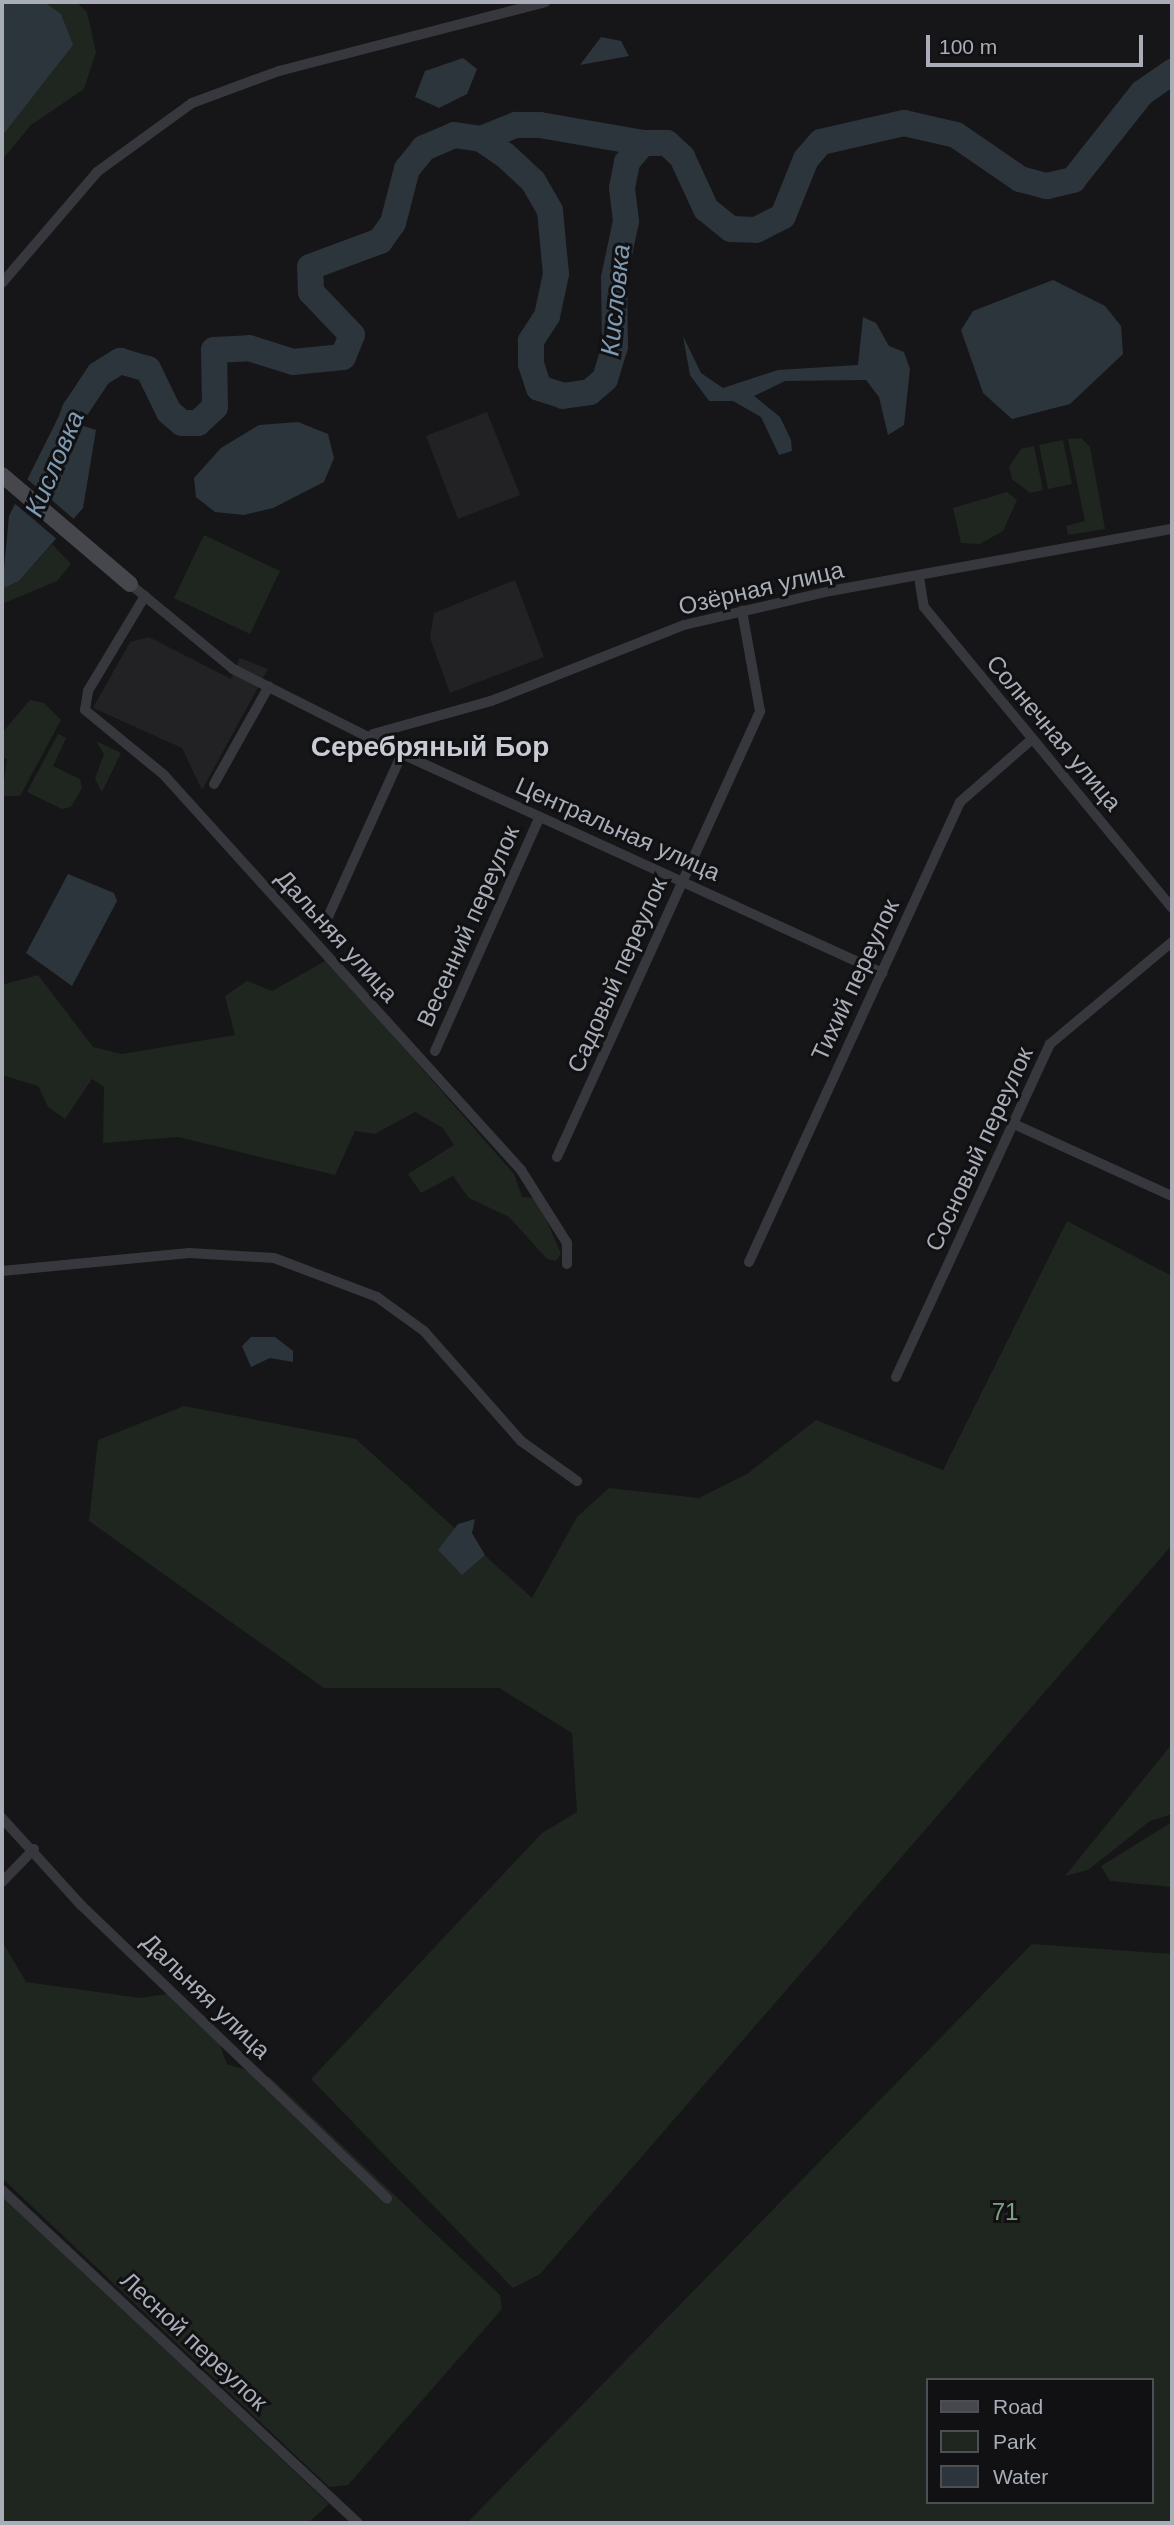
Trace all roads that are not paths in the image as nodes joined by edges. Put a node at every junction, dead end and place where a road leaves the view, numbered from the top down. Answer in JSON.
{"nodes":[{"id":1,"x":545,"y":2,"type":"edge"},
{"id":2,"x":2,"y":283,"type":"edge"},
{"id":3,"x":2,"y":475,"type":"edge"},
{"id":4,"x":1172,"y":529,"type":"edge"},
{"id":5,"x":919,"y":577,"type":"junction"},
{"id":6,"x":130,"y":584,"type":"joint"},
{"id":7,"x":145,"y":596,"type":"junction"},
{"id":8,"x":742,"y":611,"type":"junction"},
{"id":9,"x":268,"y":686,"type":"junction"},
{"id":10,"x":373,"y":734,"type":"junction"},
{"id":11,"x":1031,"y":740,"type":"junction"},
{"id":12,"x":402,"y":754,"type":"junction"},
{"id":13,"x":214,"y":784,"type":"dead end"},
{"id":14,"x":539,"y":818,"type":"junction"},
{"id":15,"x":682,"y":880,"type":"junction"},
{"id":16,"x":1172,"y":908,"type":"edge"},
{"id":17,"x":327,"y":919,"type":"dead end"},
{"id":18,"x":1172,"y":942,"type":"edge"},
{"id":19,"x":882,"y":973,"type":"junction"},
{"id":20,"x":435,"y":1051,"type":"dead end"},
{"id":21,"x":1014,"y":1124,"type":"junction"},
{"id":22,"x":557,"y":1157,"type":"dead end"},
{"id":23,"x":1172,"y":1196,"type":"edge"},
{"id":24,"x":749,"y":1262,"type":"dead end"},
{"id":25,"x":567,"y":1265,"type":"dead end"},
{"id":26,"x":2,"y":1271,"type":"edge"},
{"id":27,"x":896,"y":1377,"type":"dead end"},
{"id":28,"x":576,"y":1480,"type":"dead end"},
{"id":29,"x":2,"y":1818,"type":"edge"},
{"id":30,"x":34,"y":1849,"type":"junction"},
{"id":31,"x":2,"y":1882,"type":"edge"},
{"id":32,"x":2,"y":2190,"type":"edge"},
{"id":33,"x":387,"y":2198,"type":"dead end"},
{"id":34,"x":358,"y":2523,"type":"edge"}],
"edges":[{"from":1,"to":2,"type":"street"},
{"from":3,"to":6,"type":"street"},
{"from":4,"to":5,"type":"street","name":"Озёрная улица"},
{"from":5,"to":8,"type":"street","name":"Озёрная улица"},
{"from":5,"to":11,"type":"street","name":"Солнечная улица"},
{"from":6,"to":7,"type":"street","name":"Центральная улица"},
{"from":7,"to":9,"type":"street","name":"Центральная улица"},
{"from":7,"to":25,"type":"street","name":"Дальняя улица"},
{"from":8,"to":10,"type":"street","name":"Озёрная улица"},
{"from":8,"to":15,"type":"street","name":"Садовый переулок"},
{"from":9,"to":10,"type":"street","name":"Центральная улица"},
{"from":9,"to":13,"type":"street"},
{"from":10,"to":12,"type":"street","name":"Центральная улица"},
{"from":11,"to":16,"type":"street","name":"Солнечная улица"},
{"from":11,"to":19,"type":"street","name":"Тихий переулок"},
{"from":12,"to":14,"type":"street","name":"Центральная улица"},
{"from":12,"to":17,"type":"street"},
{"from":14,"to":15,"type":"street","name":"Центральная улица"},
{"from":14,"to":20,"type":"street","name":"Весенний переулок"},
{"from":15,"to":19,"type":"street","name":"Центральная улица"},
{"from":15,"to":22,"type":"street","name":"Садовый переулок"},
{"from":18,"to":21,"type":"street","name":"Сосновый переулок"},
{"from":19,"to":24,"type":"street","name":"Тихий переулок"},
{"from":21,"to":23,"type":"street"},
{"from":21,"to":27,"type":"street","name":"Сосновый переулок"},
{"from":26,"to":28,"type":"street"},
{"from":29,"to":30,"type":"street","name":"Дальняя улица"},
{"from":30,"to":31,"type":"street"},
{"from":30,"to":33,"type":"street","name":"Дальняя улица"},
{"from":32,"to":34,"type":"street","name":"Лесной переулок"}]}
